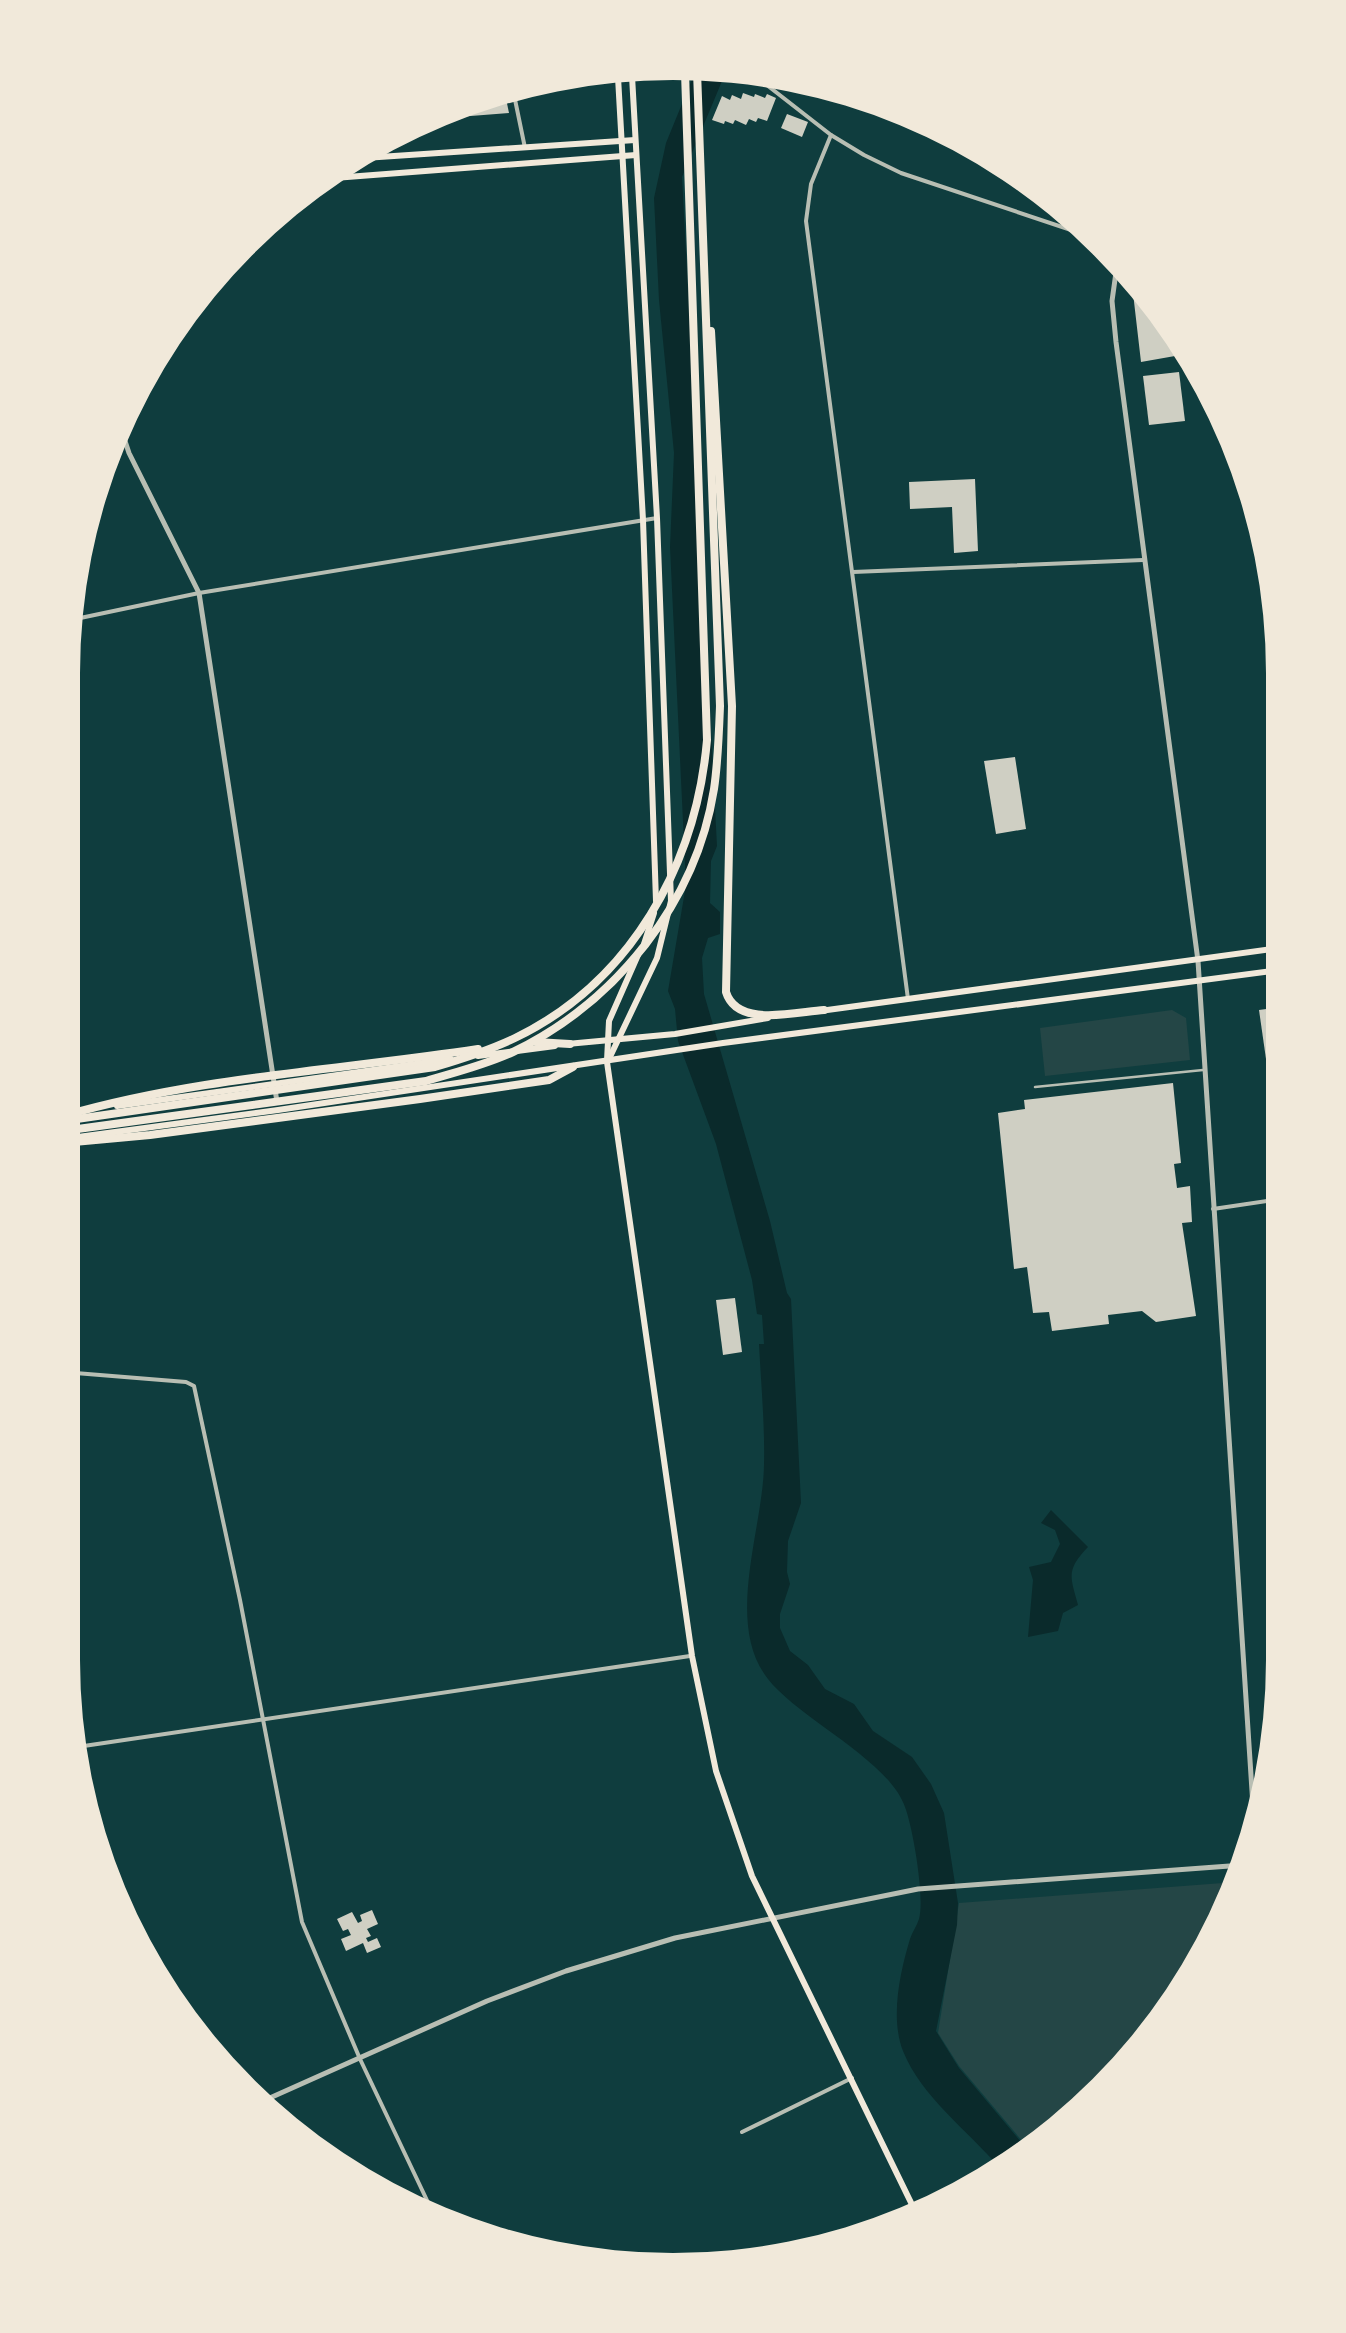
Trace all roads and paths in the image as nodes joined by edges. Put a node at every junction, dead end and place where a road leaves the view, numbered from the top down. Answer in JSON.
{"nodes":[{"id":1,"x":685,"y":80,"type":"edge"},
{"id":2,"x":632,"y":81,"type":"edge"},
{"id":3,"x":697,"y":81,"type":"edge"},
{"id":4,"x":618,"y":83,"type":"edge"},
{"id":5,"x":771,"y":88,"type":"edge"},
{"id":6,"x":515,"y":101,"type":"edge"},
{"id":7,"x":831,"y":135,"type":"junction"},
{"id":8,"x":635,"y":140,"type":"junction"},
{"id":9,"x":620,"y":142,"type":"junction"},
{"id":10,"x":525,"y":148,"type":"dead end"},
{"id":11,"x":636,"y":156,"type":"junction"},
{"id":12,"x":381,"y":157,"type":"edge"},
{"id":13,"x":621,"y":157,"type":"junction"},
{"id":14,"x":349,"y":177,"type":"edge"},
{"id":15,"x":1065,"y":228,"type":"edge"},
{"id":16,"x":704,"y":277,"type":"junction"},
{"id":17,"x":1115,"y":278,"type":"edge"},
{"id":18,"x":126,"y":444,"type":"edge"},
{"id":19,"x":657,"y":518,"type":"junction"},
{"id":20,"x":643,"y":520,"type":"junction"},
{"id":21,"x":1144,"y":560,"type":"junction"},
{"id":22,"x":852,"y":572,"type":"junction"},
{"id":23,"x":199,"y":593,"type":"junction"},
{"id":24,"x":83,"y":617,"type":"edge"},
{"id":25,"x":1266,"y":950,"type":"edge"},
{"id":26,"x":1198,"y":962,"type":"junction"},
{"id":27,"x":1266,"y":972,"type":"edge"},
{"id":28,"x":1198,"y":983,"type":"junction"},
{"id":29,"x":908,"y":999,"type":"junction"},
{"id":30,"x":824,"y":1010,"type":"junction"},
{"id":31,"x":617,"y":1040,"type":"junction"},
{"id":32,"x":606,"y":1042,"type":"junction"},
{"id":33,"x":570,"y":1044,"type":"junction"},
{"id":34,"x":607,"y":1062,"type":"junction"},
{"id":35,"x":573,"y":1067,"type":"junction"},
{"id":36,"x":1204,"y":1070,"type":"junction"},
{"id":37,"x":274,"y":1084,"type":"junction"},
{"id":38,"x":1036,"y":1087,"type":"dead end"},
{"id":39,"x":278,"y":1110,"type":"junction"},
{"id":40,"x":80,"y":1112,"type":"edge"},
{"id":41,"x":80,"y":1113,"type":"edge"},
{"id":42,"x":80,"y":1114,"type":"edge"},
{"id":43,"x":80,"y":1129,"type":"edge"},
{"id":44,"x":80,"y":1139,"type":"edge"},
{"id":45,"x":80,"y":1139,"type":"edge"},
{"id":46,"x":1266,"y":1202,"type":"edge"},
{"id":47,"x":1213,"y":1209,"type":"junction"},
{"id":48,"x":80,"y":1373,"type":"edge"},
{"id":49,"x":692,"y":1656,"type":"junction"},
{"id":50,"x":262,"y":1718,"type":"junction"},
{"id":51,"x":86,"y":1746,"type":"edge"},
{"id":52,"x":1252,"y":1789,"type":"edge"},
{"id":53,"x":1229,"y":1866,"type":"edge"},
{"id":54,"x":771,"y":1917,"type":"junction"},
{"id":55,"x":360,"y":2059,"type":"junction"},
{"id":56,"x":852,"y":2078,"type":"junction"},
{"id":57,"x":272,"y":2097,"type":"edge"},
{"id":58,"x":742,"y":2132,"type":"dead end"},
{"id":59,"x":426,"y":2199,"type":"edge"},
{"id":60,"x":911,"y":2203,"type":"edge"}],
"edges":[{"from":1,"to":42,"type":"highway"},
{"from":2,"to":8,"type":"main road"},
{"from":3,"to":16,"type":"highway"},
{"from":4,"to":9,"type":"main road"},
{"from":5,"to":7,"type":"street"},
{"from":6,"to":10,"type":"street"},
{"from":7,"to":15,"type":"street"},
{"from":7,"to":22,"type":"street"},
{"from":8,"to":9,"type":"main road"},
{"from":8,"to":11,"type":"main road"},
{"from":9,"to":12,"type":"main road"},
{"from":9,"to":13,"type":"main road"},
{"from":11,"to":13,"type":"main road"},
{"from":11,"to":19,"type":"main road"},
{"from":13,"to":14,"type":"main road"},
{"from":13,"to":20,"type":"main road"},
{"from":16,"to":30,"type":"highway"},
{"from":16,"to":43,"type":"highway"},
{"from":17,"to":21,"type":"street"},
{"from":18,"to":23,"type":"street"},
{"from":19,"to":20,"type":"street"},
{"from":19,"to":31,"type":"main road"},
{"from":20,"to":23,"type":"street"},
{"from":20,"to":32,"type":"main road"},
{"from":21,"to":22,"type":"street"},
{"from":21,"to":26,"type":"street"},
{"from":22,"to":29,"type":"street"},
{"from":23,"to":24,"type":"street"},
{"from":23,"to":37,"type":"street"},
{"from":25,"to":26,"type":"main road"},
{"from":26,"to":28,"type":"street"},
{"from":26,"to":29,"type":"main road"},
{"from":27,"to":28,"type":"main road"},
{"from":28,"to":34,"type":"main road"},
{"from":28,"to":36,"type":"street"},
{"from":29,"to":30,"type":"main road"},
{"from":30,"to":31,"type":"main road"},
{"from":31,"to":32,"type":"main road"},
{"from":31,"to":34,"type":"main road"},
{"from":32,"to":33,"type":"main road"},
{"from":32,"to":34,"type":"main road"},
{"from":33,"to":37,"type":"main road"},
{"from":33,"to":40,"type":"highway"},
{"from":34,"to":35,"type":"main road"},
{"from":34,"to":49,"type":"main road"},
{"from":35,"to":39,"type":"main road"},
{"from":35,"to":44,"type":"highway"},
{"from":36,"to":38,"type":"lane"},
{"from":36,"to":47,"type":"street"},
{"from":37,"to":39,"type":"street"},
{"from":37,"to":41,"type":"main road"},
{"from":39,"to":45,"type":"main road"},
{"from":46,"to":47,"type":"street"},
{"from":47,"to":52,"type":"street"},
{"from":48,"to":50,"type":"street"},
{"from":49,"to":50,"type":"street"},
{"from":49,"to":54,"type":"main road"},
{"from":50,"to":51,"type":"street"},
{"from":50,"to":55,"type":"street"},
{"from":53,"to":54,"type":"street"},
{"from":54,"to":55,"type":"street"},
{"from":54,"to":56,"type":"main road"},
{"from":55,"to":57,"type":"street"},
{"from":55,"to":59,"type":"street"},
{"from":56,"to":58,"type":"street"},
{"from":56,"to":60,"type":"main road"}]}
